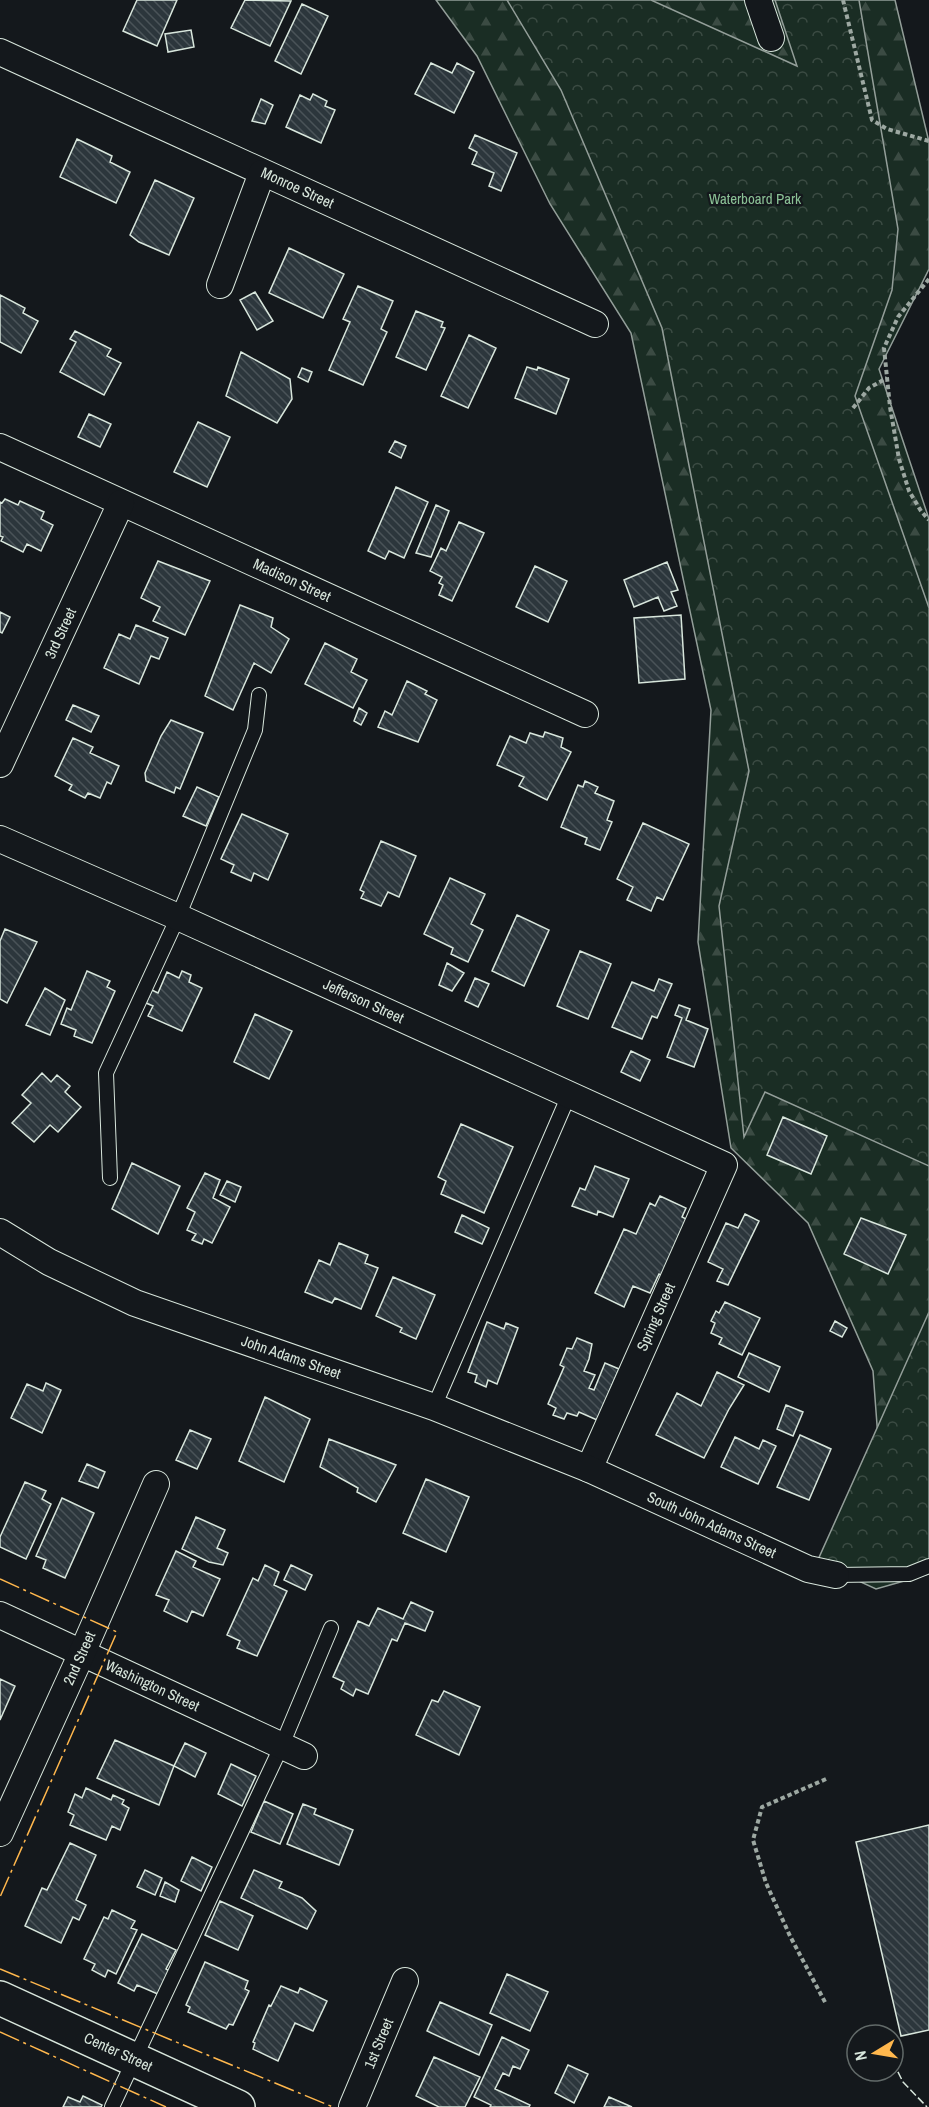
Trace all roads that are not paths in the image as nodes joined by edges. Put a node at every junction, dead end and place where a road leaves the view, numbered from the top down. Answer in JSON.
{"nodes":[{"id":1,"x":758,"y":0,"type":"edge"},
{"id":2,"x":771,"y":38,"type":"dead end"},
{"id":3,"x":0,"y":52,"type":"edge"},
{"id":4,"x":262,"y":173,"type":"junction"},
{"id":5,"x":220,"y":285,"type":"dead end"},
{"id":6,"x":595,"y":324,"type":"dead end"},
{"id":7,"x":0,"y":447,"type":"edge"},
{"id":8,"x":121,"y":502,"type":"junction"},
{"id":9,"x":260,"y":696,"type":"dead end"},
{"id":10,"x":585,"y":714,"type":"dead end"},
{"id":11,"x":0,"y":764,"type":"edge"},
{"id":12,"x":0,"y":839,"type":"edge"},
{"id":13,"x":178,"y":918,"type":"junction"},
{"id":14,"x":569,"y":1095,"type":"junction"},
{"id":15,"x":724,"y":1165,"type":"joint"},
{"id":16,"x":110,"y":1178,"type":"dead end"},
{"id":17,"x":0,"y":1232,"type":"edge"},
{"id":18,"x":434,"y":1407,"type":"junction"},
{"id":19,"x":589,"y":1469,"type":"junction"},
{"id":20,"x":156,"y":1484,"type":"dead end"},
{"id":21,"x":929,"y":1566,"type":"edge"},
{"id":22,"x":836,"y":1575,"type":"joint"},
{"id":23,"x":0,"y":1615,"type":"edge"},
{"id":24,"x":331,"y":1628,"type":"dead end"},
{"id":25,"x":82,"y":1653,"type":"junction"},
{"id":26,"x":293,"y":1750,"type":"junction"},
{"id":27,"x":0,"y":1833,"type":"edge"},
{"id":28,"x":405,"y":1981,"type":"dead end"},
{"id":29,"x":0,"y":1998,"type":"edge"},
{"id":30,"x":135,"y":2059,"type":"junction"},
{"id":31,"x":112,"y":2107,"type":"edge"},
{"id":32,"x":238,"y":2107,"type":"edge"},
{"id":33,"x":352,"y":2107,"type":"edge"}],
"edges":[{"from":1,"to":2,"type":"street"},
{"from":3,"to":4,"type":"street","name":"Monroe Street"},
{"from":4,"to":5,"type":"street"},
{"from":4,"to":6,"type":"street","name":"Monroe Street"},
{"from":7,"to":8,"type":"street","name":"Madison Street"},
{"from":8,"to":10,"type":"street","name":"Madison Street"},
{"from":8,"to":11,"type":"street","name":"3rd Street"},
{"from":9,"to":13,"type":"lane"},
{"from":12,"to":13,"type":"street","name":"Jefferson Street"},
{"from":13,"to":14,"type":"street","name":"Jefferson Street"},
{"from":13,"to":16,"type":"lane"},
{"from":14,"to":15,"type":"street","name":"Jefferson Street"},
{"from":14,"to":18,"type":"lane"},
{"from":15,"to":19,"type":"street","name":"Spring Street"},
{"from":17,"to":18,"type":"street","name":"John Adams Street"},
{"from":18,"to":19,"type":"street","name":"John Adams Street"},
{"from":19,"to":22,"type":"street","name":"South John Adams Street"},
{"from":20,"to":25,"type":"street","name":"2nd Street"},
{"from":21,"to":22,"type":"lane"},
{"from":23,"to":25,"type":"street","name":"Washington Street"},
{"from":24,"to":26,"type":"lane"},
{"from":25,"to":26,"type":"street","name":"Washington Street"},
{"from":25,"to":27,"type":"street","name":"2nd Street"},
{"from":26,"to":30,"type":"lane"},
{"from":28,"to":33,"type":"street","name":"1st Street"},
{"from":29,"to":30,"type":"street","name":"Center Street"},
{"from":30,"to":31,"type":"lane"},
{"from":30,"to":32,"type":"street","name":"Center Street"}]}
